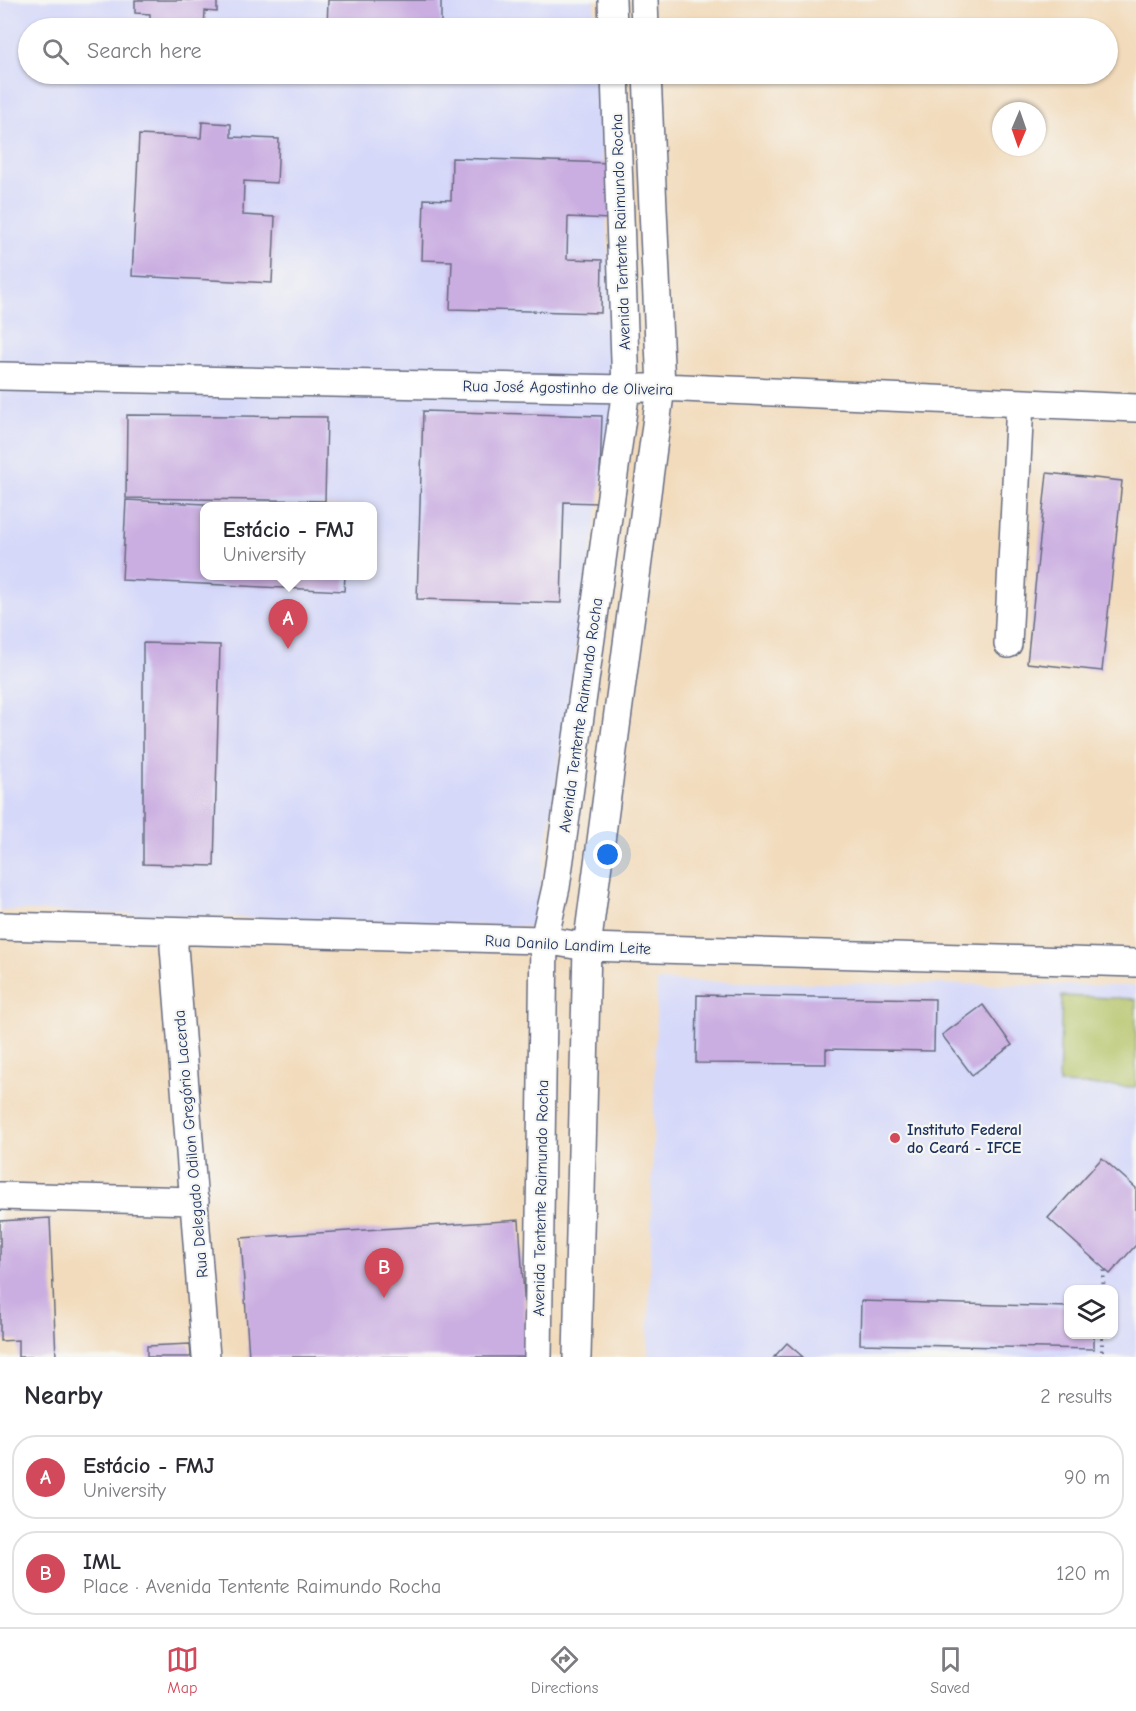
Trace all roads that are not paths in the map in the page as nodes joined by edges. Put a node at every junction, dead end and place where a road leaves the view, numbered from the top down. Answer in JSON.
{"nodes":[{"id":1,"x":612,"y":0,"type":"edge"},
{"id":2,"x":644,"y":0,"type":"edge"},
{"id":3,"x":613,"y":18,"type":"edge"},
{"id":4,"x":645,"y":18,"type":"edge"},
{"id":5,"x":615,"y":84,"type":"edge"},
{"id":6,"x":647,"y":84,"type":"edge"},
{"id":7,"x":0,"y":376,"type":"edge"},
{"id":8,"x":661,"y":387,"type":"junction"},
{"id":9,"x":626,"y":389,"type":"junction"},
{"id":10,"x":1020,"y":403,"type":"junction"},
{"id":11,"x":1133,"y":408,"type":"edge"},
{"id":12,"x":1008,"y":644,"type":"dead end"},
{"id":13,"x":0,"y":926,"type":"edge"},
{"id":14,"x":175,"y":930,"type":"junction"},
{"id":15,"x":544,"y":940,"type":"junction"},
{"id":16,"x":587,"y":947,"type":"junction"},
{"id":17,"x":1136,"y":963,"type":"edge"},
{"id":18,"x":0,"y":1196,"type":"edge"},
{"id":19,"x":195,"y":1201,"type":"junction"},
{"id":20,"x":206,"y":1357,"type":"edge"},
{"id":21,"x":538,"y":1357,"type":"edge"},
{"id":22,"x":577,"y":1357,"type":"edge"}],
"edges":[{"from":1,"to":3,"type":"street"},
{"from":2,"to":4,"type":"street"},
{"from":5,"to":9,"type":"street","name":"Avenida Tentente Raimundo Rocha"},
{"from":6,"to":8,"type":"street","name":"Avenida Tentente Raimundo Rocha"},
{"from":7,"to":9,"type":"street","name":"Rua José Agostinho de Oliveira"},
{"from":8,"to":9,"type":"street","name":"Rua José Agostinho de Oliveira"},
{"from":8,"to":10,"type":"street","name":"Rua José Agostinho de Oliveira"},
{"from":8,"to":16,"type":"street","name":"Avenida Tentente Raimundo Rocha"},
{"from":9,"to":15,"type":"street","name":"Avenida Tentente Raimundo Rocha"},
{"from":10,"to":11,"type":"street","name":"Rua José Agostinho de Oliveira"},
{"from":10,"to":12,"type":"street"},
{"from":13,"to":14,"type":"street","name":"Rua Danilo Landim Leite"},
{"from":14,"to":15,"type":"street","name":"Rua Danilo Landim Leite"},
{"from":14,"to":19,"type":"street","name":"Rua Delegado Odilon Gregório Lacerda"},
{"from":15,"to":16,"type":"street","name":"Rua Danilo Landim Leite"},
{"from":15,"to":21,"type":"street","name":"Avenida Tentente Raimundo Rocha"},
{"from":16,"to":17,"type":"street","name":"Rua Danilo Landim Leite"},
{"from":16,"to":22,"type":"street","name":"Avenida Tentente Raimundo Rocha"},
{"from":18,"to":19,"type":"street"},
{"from":19,"to":20,"type":"street","name":"Rua Delegado Odilon Gregório Lacerda"}]}
